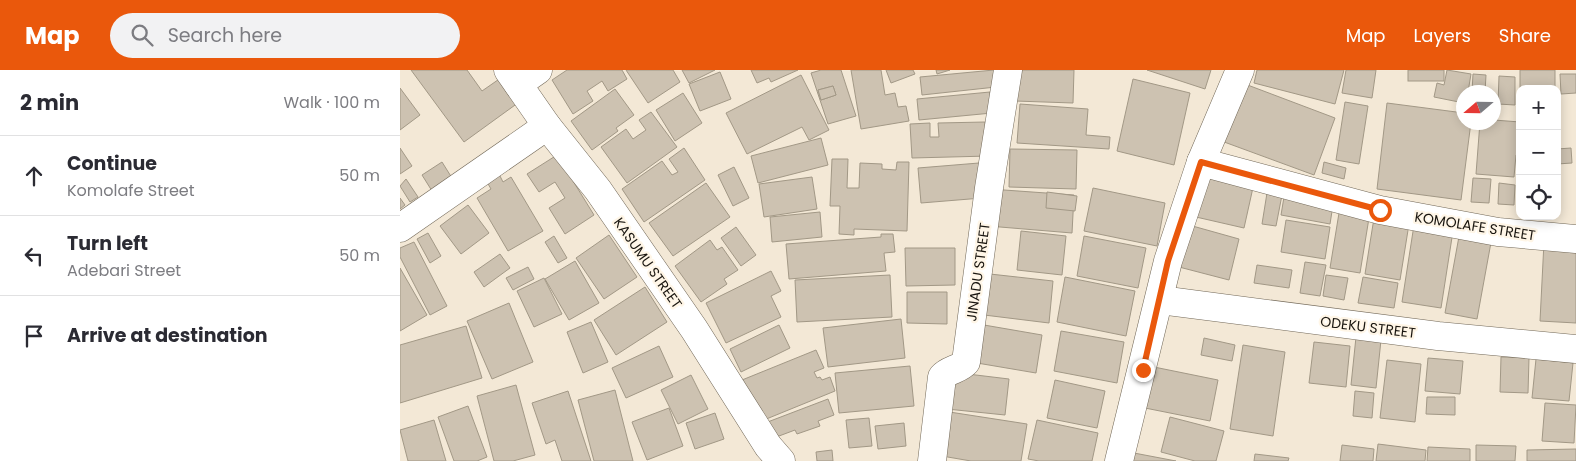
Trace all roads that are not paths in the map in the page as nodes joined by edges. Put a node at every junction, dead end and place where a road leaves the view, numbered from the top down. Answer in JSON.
{"nodes":[{"id":1,"x":1008,"y":70,"type":"edge"},
{"id":2,"x":1240,"y":70,"type":"edge"},
{"id":3,"x":521,"y":74,"type":"edge"},
{"id":4,"x":547,"y":126,"type":"junction"},
{"id":5,"x":1201,"y":162,"type":"junction"},
{"id":6,"x":400,"y":228,"type":"edge"},
{"id":7,"x":1576,"y":239,"type":"edge"},
{"id":8,"x":1160,"y":300,"type":"junction"},
{"id":9,"x":1576,"y":349,"type":"edge"},
{"id":10,"x":781,"y":461,"type":"edge"},
{"id":11,"x":932,"y":461,"type":"edge"},
{"id":12,"x":1119,"y":461,"type":"edge"}],
"edges":[{"from":1,"to":11,"type":"street","name":"JINADU STREET"},
{"from":2,"to":5,"type":"street"},
{"from":3,"to":4,"type":"street","name":"KASUMU STREET"},
{"from":4,"to":6,"type":"street"},
{"from":4,"to":10,"type":"street","name":"KASUMU STREET"},
{"from":5,"to":7,"type":"street","name":"KOMOLAFE STREET"},
{"from":5,"to":8,"type":"street"},
{"from":8,"to":9,"type":"street","name":"ODEKU STREET"},
{"from":8,"to":12,"type":"street"}]}
